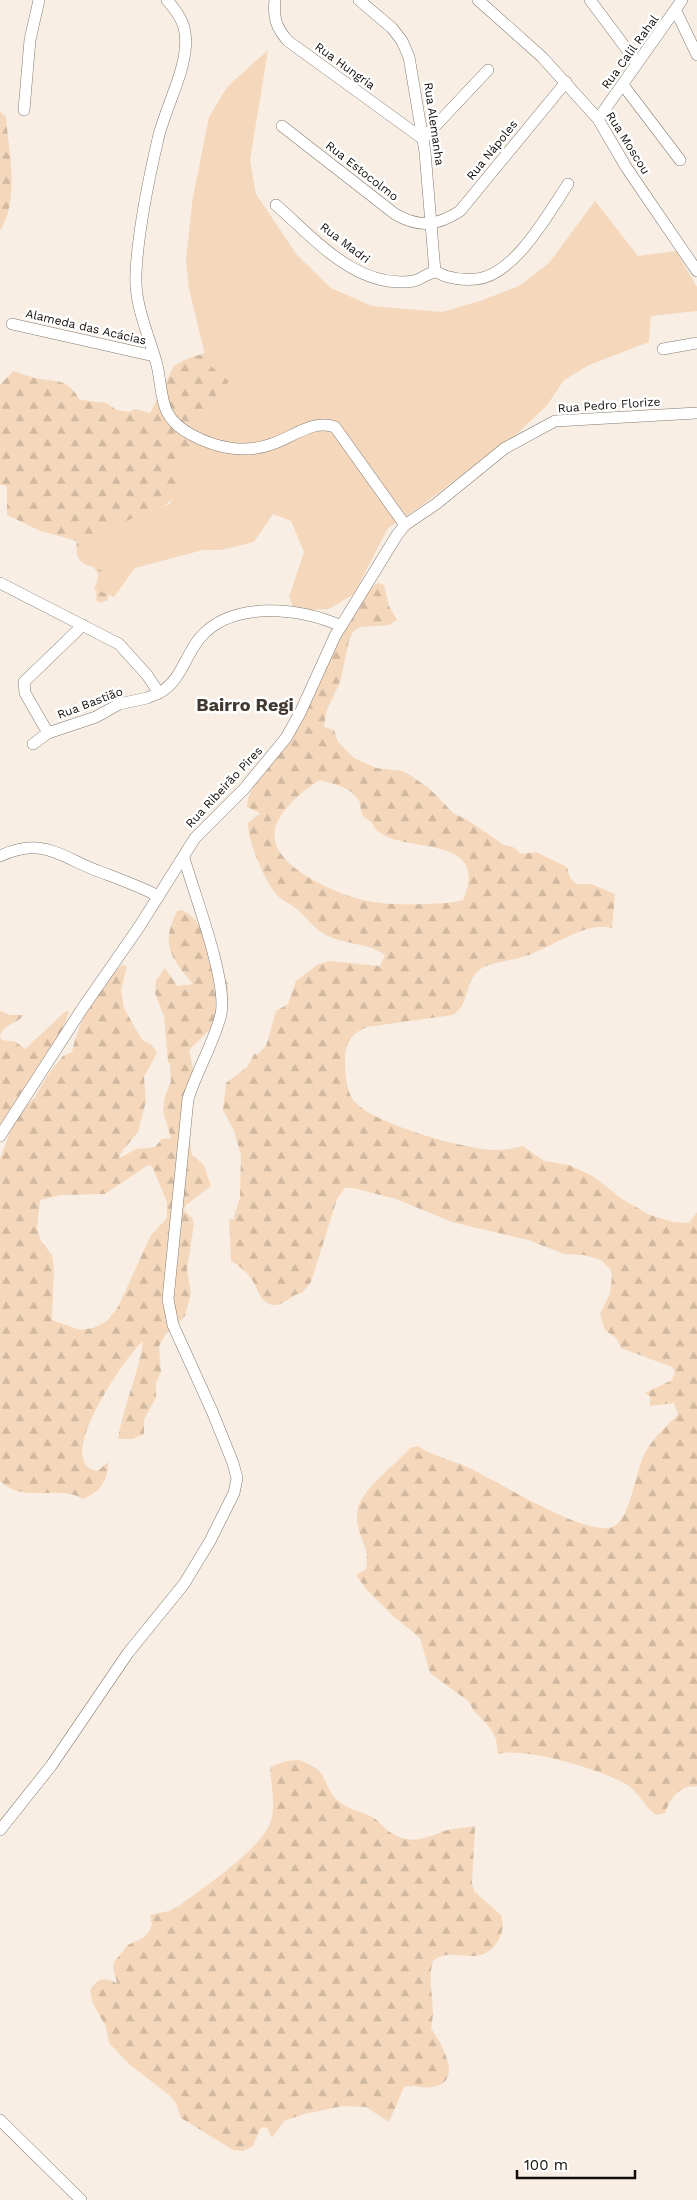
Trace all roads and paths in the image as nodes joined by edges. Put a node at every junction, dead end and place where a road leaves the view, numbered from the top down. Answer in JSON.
{"nodes":[{"id":1,"x":39,"y":0,"type":"edge"},
{"id":2,"x":276,"y":0,"type":"edge"},
{"id":3,"x":358,"y":0,"type":"edge"},
{"id":4,"x":478,"y":0,"type":"edge"},
{"id":5,"x":590,"y":0,"type":"edge"},
{"id":6,"x":682,"y":0,"type":"edge"},
{"id":7,"x":169,"y":1,"type":"edge"},
{"id":8,"x":676,"y":11,"type":"junction"},
{"id":9,"x":697,"y":55,"type":"edge"},
{"id":10,"x":637,"y":63,"type":"junction"},
{"id":11,"x":488,"y":70,"type":"dead end"},
{"id":12,"x":566,"y":82,"type":"junction"},
{"id":13,"x":623,"y":85,"type":"junction"},
{"id":14,"x":24,"y":110,"type":"dead end"},
{"id":15,"x":598,"y":119,"type":"junction"},
{"id":16,"x":282,"y":126,"type":"dead end"},
{"id":17,"x":423,"y":139,"type":"junction"},
{"id":18,"x":680,"y":160,"type":"dead end"},
{"id":19,"x":568,"y":184,"type":"dead end"},
{"id":20,"x":276,"y":204,"type":"dead end"},
{"id":21,"x":432,"y":223,"type":"junction"},
{"id":22,"x":697,"y":271,"type":"edge"},
{"id":23,"x":435,"y":272,"type":"junction"},
{"id":24,"x":12,"y":324,"type":"dead end"},
{"id":25,"x":697,"y":343,"type":"edge"},
{"id":26,"x":663,"y":349,"type":"dead end"},
{"id":27,"x":154,"y":356,"type":"junction"},
{"id":28,"x":697,"y":413,"type":"edge"},
{"id":29,"x":405,"y":526,"type":"junction"},
{"id":30,"x":0,"y":583,"type":"edge"},
{"id":31,"x":83,"y":625,"type":"junction"},
{"id":32,"x":341,"y":626,"type":"junction"},
{"id":33,"x":159,"y":693,"type":"junction"},
{"id":34,"x":48,"y":733,"type":"junction"},
{"id":35,"x":33,"y":744,"type":"dead end"},
{"id":36,"x":0,"y":856,"type":"edge"},
{"id":37,"x":184,"y":858,"type":"junction"},
{"id":38,"x":158,"y":896,"type":"junction"},
{"id":39,"x":0,"y":1136,"type":"edge"},
{"id":40,"x":0,"y":1830,"type":"edge"},
{"id":41,"x":0,"y":2120,"type":"edge"},
{"id":42,"x":81,"y":2200,"type":"edge"}],
"edges":[{"from":1,"to":14,"type":"street"},
{"from":2,"to":17,"type":"street","name":"Rua Hungria"},
{"from":3,"to":17,"type":"street","name":"Rua Alemanha"},
{"from":4,"to":12,"type":"street","name":"Rua Moscou"},
{"from":5,"to":10,"type":"street"},
{"from":6,"to":8,"type":"street","name":"Rua Calil Rahal"},
{"from":7,"to":27,"type":"street"},
{"from":8,"to":9,"type":"street"},
{"from":8,"to":10,"type":"street","name":"Rua Calil Rahal"},
{"from":10,"to":13,"type":"street","name":"Rua Calil Rahal"},
{"from":11,"to":17,"type":"street"},
{"from":12,"to":15,"type":"street","name":"Rua Moscou"},
{"from":12,"to":21,"type":"street","name":"Rua Nápoles"},
{"from":13,"to":15,"type":"street","name":"Rua Calil Rahal"},
{"from":13,"to":18,"type":"street"},
{"from":15,"to":22,"type":"street","name":"Rua Moscou"},
{"from":16,"to":21,"type":"street","name":"Rua Estocolmo"},
{"from":17,"to":21,"type":"street","name":"Rua Alemanha"},
{"from":19,"to":23,"type":"street"},
{"from":20,"to":23,"type":"street","name":"Rua Madri"},
{"from":21,"to":23,"type":"street","name":"Rua Alemanha"},
{"from":24,"to":27,"type":"street","name":"Alameda das Acácias"},
{"from":25,"to":26,"type":"street"},
{"from":27,"to":29,"type":"street"},
{"from":28,"to":29,"type":"street","name":"Rua Pedro Florize"},
{"from":29,"to":32,"type":"street","name":"Rua Ribeirão Pires"},
{"from":30,"to":31,"type":"street"},
{"from":31,"to":33,"type":"street"},
{"from":31,"to":34,"type":"street"},
{"from":32,"to":33,"type":"street"},
{"from":32,"to":37,"type":"street","name":"Rua Ribeirão Pires"},
{"from":33,"to":34,"type":"street","name":"Rua Bastião"},
{"from":34,"to":35,"type":"street","name":"Rua Bastião"},
{"from":36,"to":38,"type":"street"},
{"from":37,"to":38,"type":"street","name":"Rua Ribeirão Pires"},
{"from":37,"to":40,"type":"street"},
{"from":38,"to":39,"type":"street","name":"Rua Ribeirão Pires"},
{"from":41,"to":42,"type":"street"}]}
